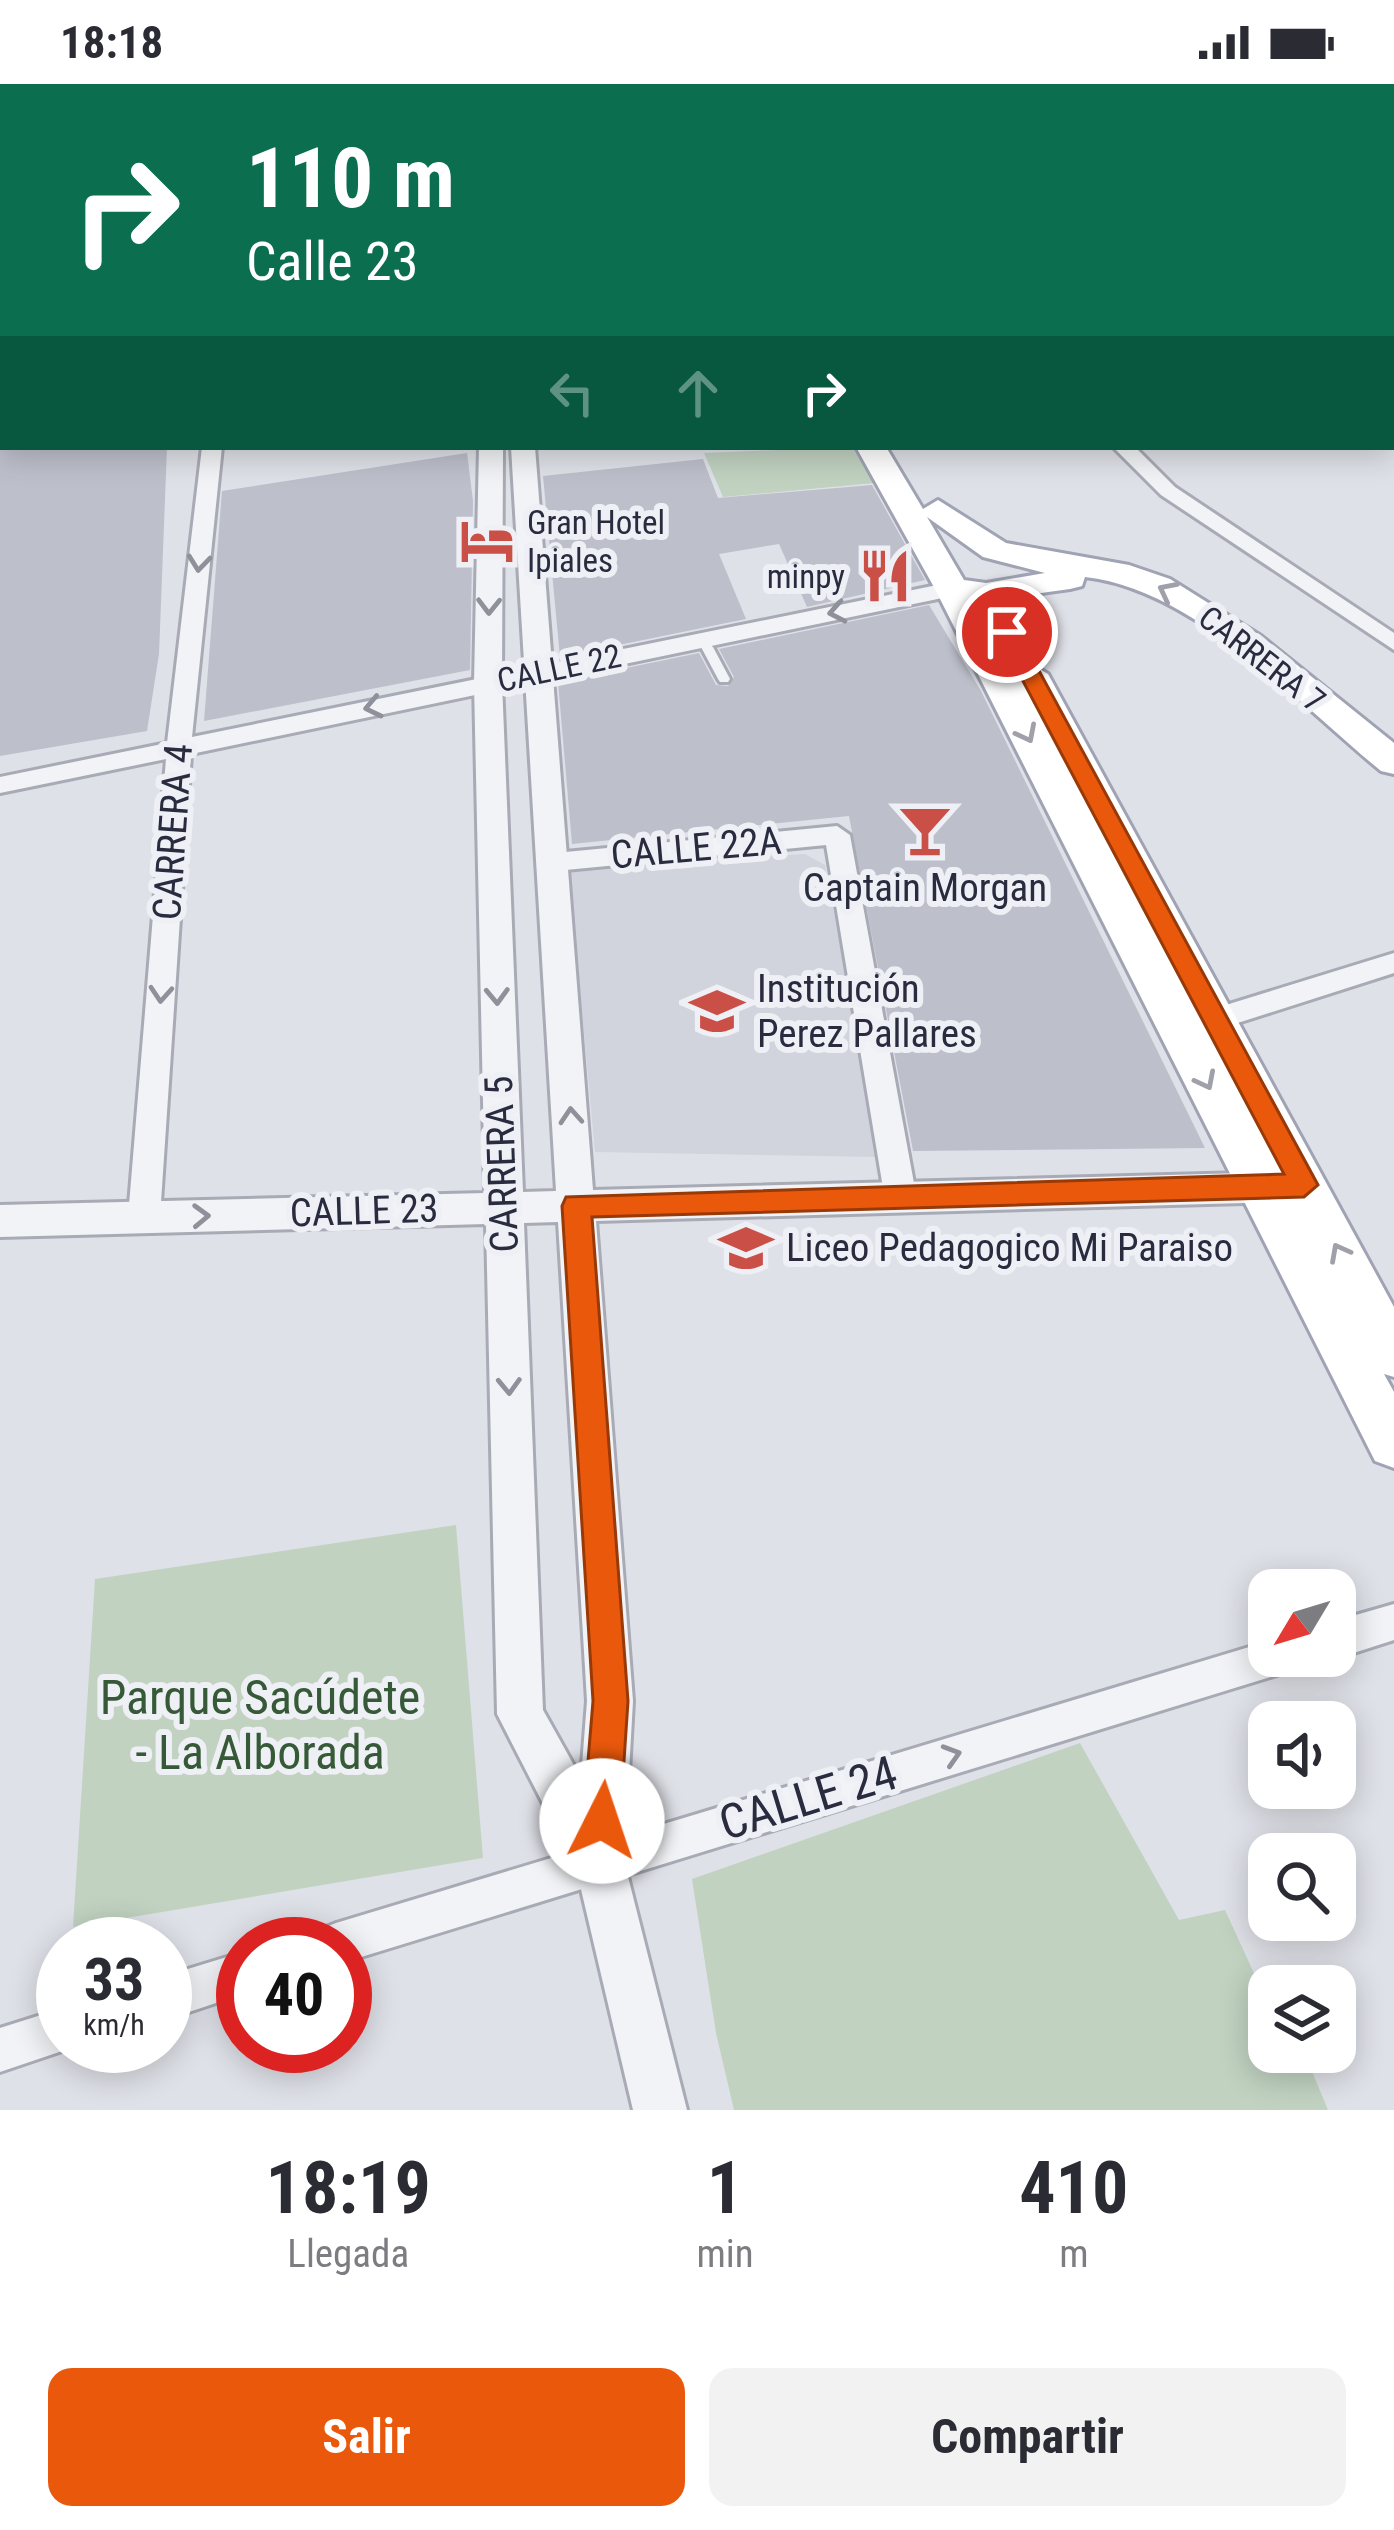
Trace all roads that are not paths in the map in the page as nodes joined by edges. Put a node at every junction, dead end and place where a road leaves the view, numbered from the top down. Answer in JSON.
{"nodes":[{"id":1,"x":212,"y":450,"type":"edge"},
{"id":2,"x":491,"y":450,"type":"edge"},
{"id":3,"x":523,"y":450,"type":"edge"},
{"id":4,"x":873,"y":450,"type":"edge"},
{"id":5,"x":903,"y":450,"type":"edge"},
{"id":6,"x":1126,"y":450,"type":"edge"},
{"id":7,"x":938,"y":510,"type":"junction"},
{"id":8,"x":1120,"y":572,"type":"junction"},
{"id":9,"x":969,"y":591,"type":"junction"},
{"id":10,"x":1394,"y":643,"type":"edge"},
{"id":11,"x":707,"y":647,"type":"dead end"},
{"id":12,"x":540,"y":671,"type":"junction"},
{"id":13,"x":724,"y":679,"type":"dead end"},
{"id":14,"x":488,"y":682,"type":"junction"},
{"id":15,"x":179,"y":747,"type":"junction"},
{"id":16,"x":1394,"y":762,"type":"edge"},
{"id":17,"x":0,"y":785,"type":"edge"},
{"id":18,"x":555,"y":862,"type":"junction"},
{"id":19,"x":1394,"y":963,"type":"edge"},
{"id":20,"x":1198,"y":1025,"type":"junction"},
{"id":21,"x":1283,"y":1187,"type":"junction"},
{"id":22,"x":900,"y":1194,"type":"junction"},
{"id":23,"x":577,"y":1206,"type":"junction"},
{"id":24,"x":503,"y":1208,"type":"junction"},
{"id":25,"x":145,"y":1217,"type":"junction"},
{"id":26,"x":0,"y":1221,"type":"edge"},
{"id":27,"x":1394,"y":1355,"type":"edge"},
{"id":28,"x":1394,"y":1444,"type":"edge"},
{"id":29,"x":1394,"y":1622,"type":"edge"},
{"id":30,"x":1356,"y":1634,"type":"edge"},
{"id":31,"x":1248,"y":1666,"type":"edge"},
{"id":32,"x":599,"y":1861,"type":"junction"},
{"id":33,"x":372,"y":1933,"type":"edge"},
{"id":34,"x":36,"y":2039,"type":"edge"},
{"id":35,"x":0,"y":2050,"type":"edge"},
{"id":36,"x":660,"y":2110,"type":"edge"}],
"edges":[{"from":1,"to":15,"type":"street","name":"CARRERA 4","one_way":true},
{"from":2,"to":14,"type":"street","name":"CARRERA 5","one_way":true},
{"from":3,"to":12,"type":"street","name":"CARRERA 5"},
{"from":4,"to":9,"type":"main road"},
{"from":5,"to":7,"type":"main road"},
{"from":6,"to":10,"type":"street"},
{"from":7,"to":8,"type":"main road"},
{"from":7,"to":9,"type":"main road"},
{"from":8,"to":9,"type":"main road","name":"CALLE 22"},
{"from":16,"to":8,"type":"main road","name":"CARRERA 7","one_way":true},
{"from":9,"to":12,"type":"street","name":"CALLE 22","one_way":true},
{"from":9,"to":20,"type":"main road"},
{"from":11,"to":13,"type":"lane"},
{"from":12,"to":14,"type":"street","name":"CALLE 22"},
{"from":12,"to":18,"type":"street","name":"CARRERA 5"},
{"from":14,"to":15,"type":"street","name":"CALLE 22","one_way":true},
{"from":14,"to":24,"type":"street","name":"CARRERA 5","one_way":true},
{"from":15,"to":17,"type":"street","name":"CALLE 22"},
{"from":15,"to":25,"type":"street","name":"CARRERA 4","one_way":true},
{"from":18,"to":22,"type":"street","name":"CALLE 22A"},
{"from":23,"to":18,"type":"street","name":"CARRERA 5","one_way":true},
{"from":19,"to":20,"type":"street"},
{"from":20,"to":21,"type":"main road"},
{"from":21,"to":22,"type":"street","name":"CALLE 23"},
{"from":27,"to":21,"type":"main road","one_way":true},
{"from":21,"to":28,"type":"main road"},
{"from":22,"to":23,"type":"street","name":"CALLE 23"},
{"from":23,"to":24,"type":"street","name":"CALLE 23"},
{"from":23,"to":32,"type":"street","name":"CARRERA 5"},
{"from":25,"to":24,"type":"street","name":"CALLE 23","one_way":true},
{"from":24,"to":32,"type":"street","name":"CARRERA 5","one_way":true},
{"from":25,"to":26,"type":"street","name":"CALLE 23"},
{"from":29,"to":30,"type":"street"},
{"from":32,"to":31,"type":"street","name":"CALLE 24","one_way":true},
{"from":32,"to":33,"type":"street","name":"CALLE 24"},
{"from":32,"to":36,"type":"street","name":"CARRERA 5"},
{"from":34,"to":35,"type":"street"}]}
